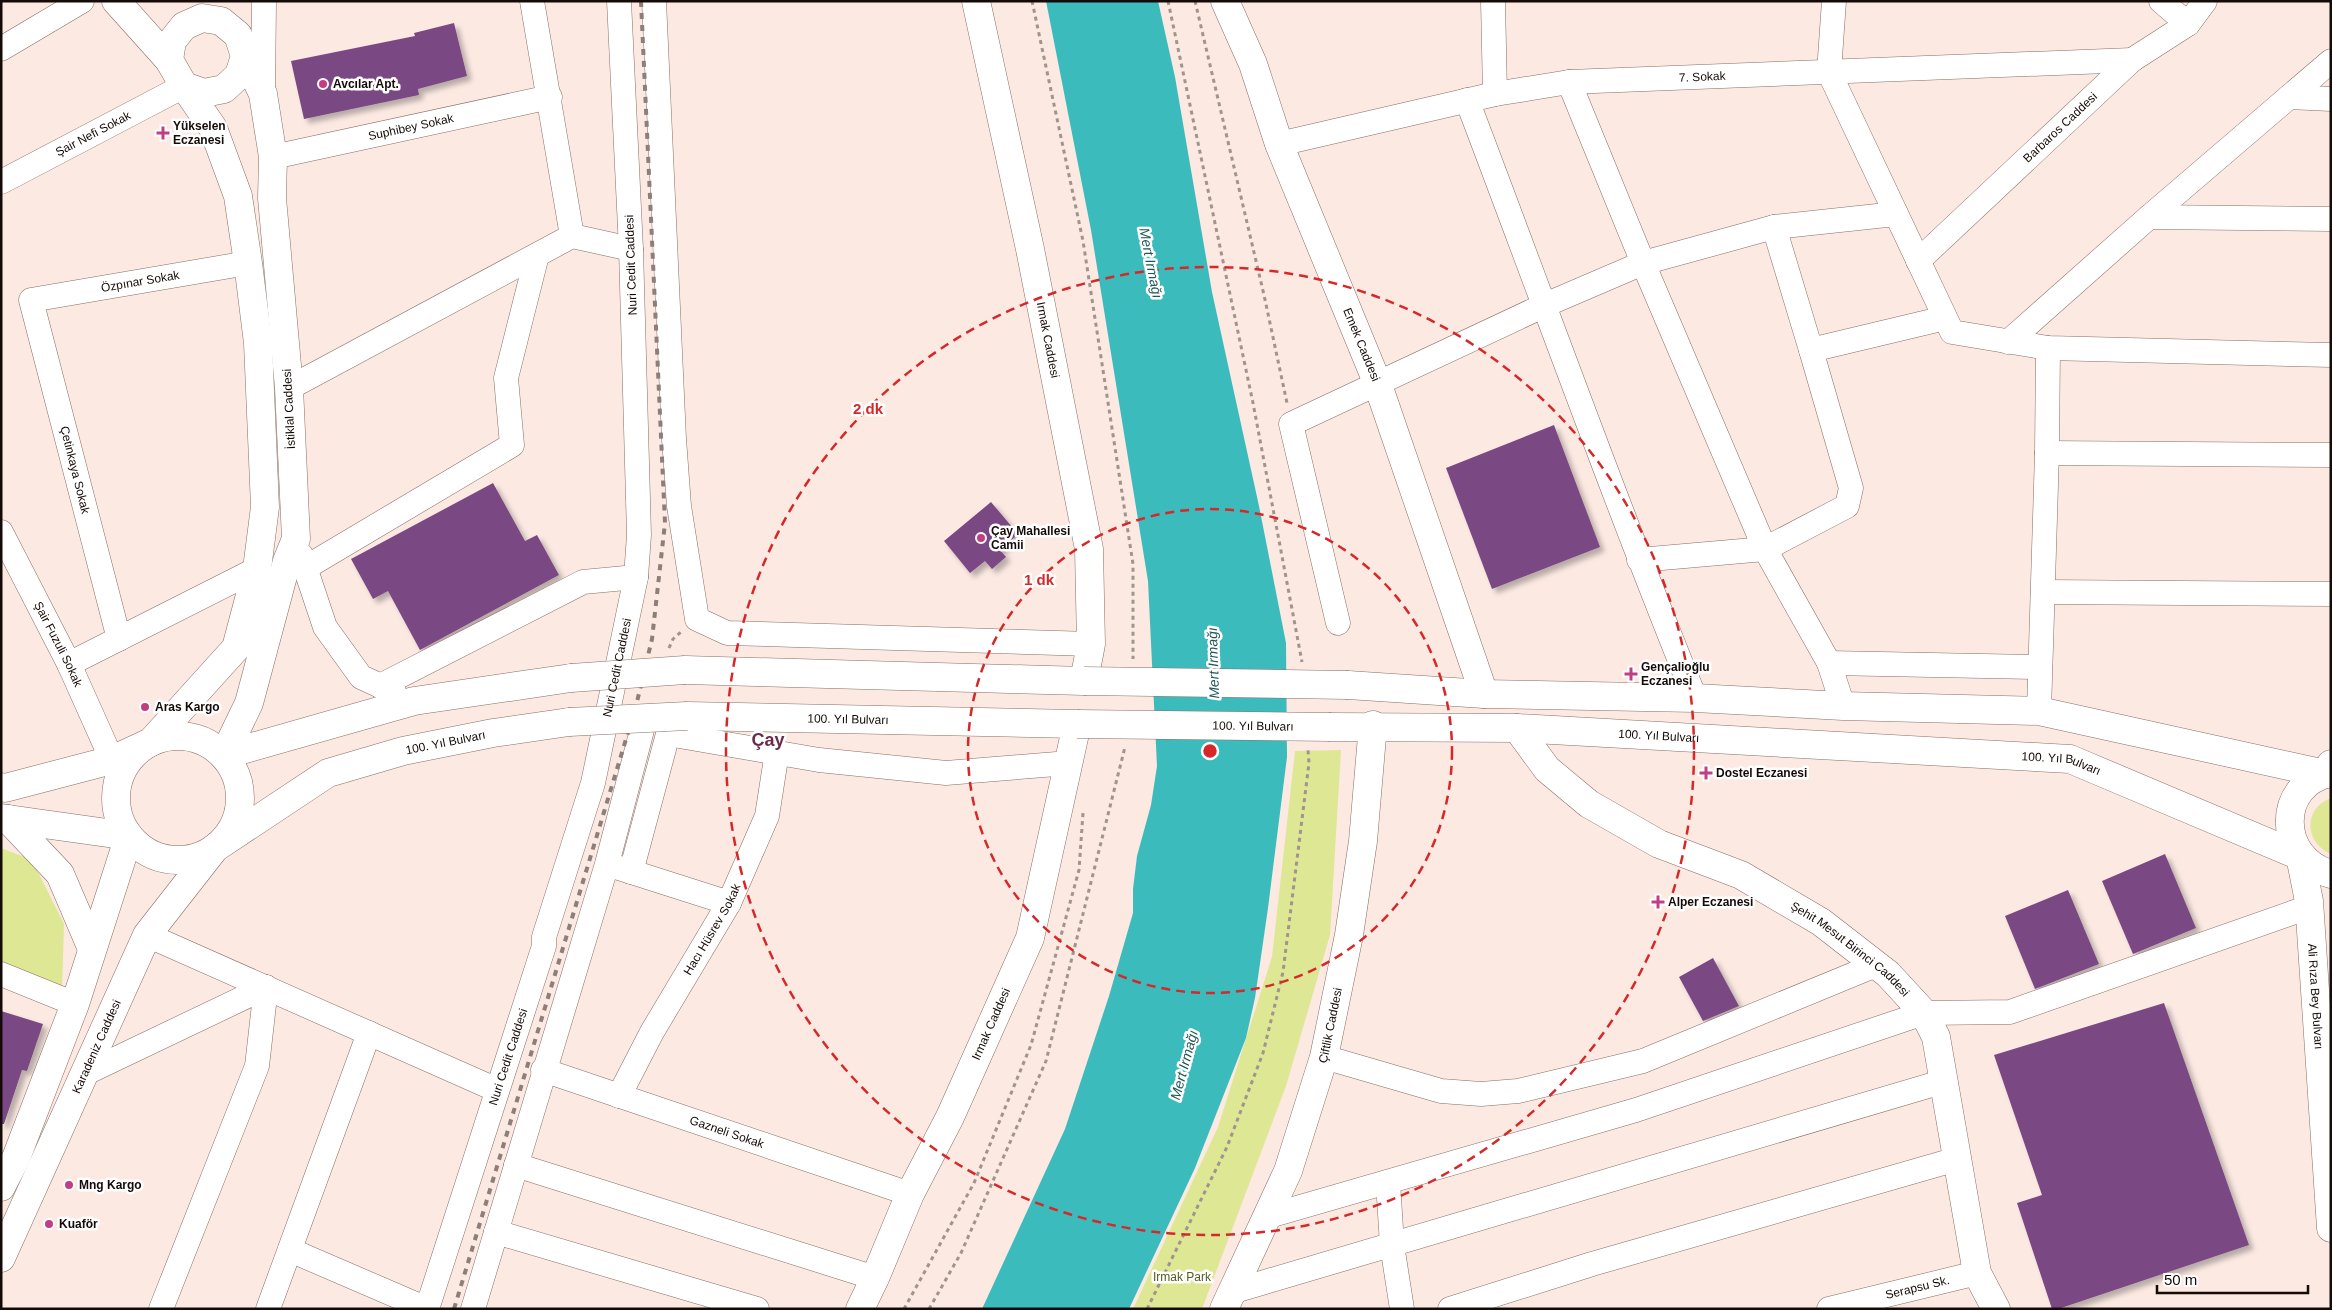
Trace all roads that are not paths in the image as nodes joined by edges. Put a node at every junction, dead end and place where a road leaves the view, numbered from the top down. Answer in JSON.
{"nodes":[{"id":1,"x":82,"y":1,"type":"edge"},
{"id":2,"x":116,"y":1,"type":"edge"},
{"id":3,"x":202,"y":1,"type":"edge"},
{"id":4,"x":264,"y":1,"type":"edge"},
{"id":5,"x":532,"y":1,"type":"edge"},
{"id":6,"x":619,"y":1,"type":"edge"},
{"id":7,"x":654,"y":1,"type":"edge"},
{"id":8,"x":976,"y":1,"type":"edge"},
{"id":9,"x":1225,"y":1,"type":"edge"},
{"id":10,"x":1493,"y":1,"type":"edge"},
{"id":11,"x":1834,"y":1,"type":"edge"},
{"id":12,"x":2161,"y":1,"type":"edge"},
{"id":13,"x":2205,"y":1,"type":"edge"},
{"id":14,"x":222,"y":21,"type":"junction"},
{"id":15,"x":2188,"y":24,"type":"junction"},
{"id":16,"x":1,"y":49,"type":"edge"},
{"id":17,"x":245,"y":56,"type":"junction"},
{"id":18,"x":170,"y":60,"type":"junction"},
{"id":19,"x":2132,"y":60,"type":"junction"},
{"id":20,"x":2331,"y":61,"type":"edge"},
{"id":21,"x":1830,"y":72,"type":"junction"},
{"id":22,"x":1569,"y":82,"type":"junction"},
{"id":23,"x":184,"y":86,"type":"junction"},
{"id":24,"x":263,"y":94,"type":"junction"},
{"id":25,"x":1495,"y":94,"type":"junction"},
{"id":26,"x":550,"y":96,"type":"junction"},
{"id":27,"x":2290,"y":96,"type":"junction"},
{"id":28,"x":2331,"y":99,"type":"edge"},
{"id":29,"x":1467,"y":100,"type":"junction"},
{"id":30,"x":1279,"y":144,"type":"junction"},
{"id":31,"x":273,"y":157,"type":"junction"},
{"id":32,"x":1,"y":182,"type":"edge"},
{"id":33,"x":1896,"y":214,"type":"junction"},
{"id":34,"x":2149,"y":217,"type":"junction"},
{"id":35,"x":2331,"y":219,"type":"edge"},
{"id":36,"x":1774,"y":227,"type":"junction"},
{"id":37,"x":572,"y":236,"type":"junction"},
{"id":38,"x":631,"y":249,"type":"junction"},
{"id":39,"x":538,"y":255,"type":"junction"},
{"id":40,"x":1918,"y":260,"type":"junction"},
{"id":41,"x":248,"y":263,"type":"junction"},
{"id":42,"x":1643,"y":263,"type":"junction"},
{"id":43,"x":32,"y":300,"type":"joint"},
{"id":44,"x":1545,"y":304,"type":"junction"},
{"id":45,"x":1945,"y":318,"type":"junction"},
{"id":46,"x":2008,"y":342,"type":"junction"},
{"id":47,"x":2048,"y":348,"type":"junction"},
{"id":48,"x":1811,"y":350,"type":"junction"},
{"id":49,"x":2331,"y":355,"type":"edge"},
{"id":50,"x":1377,"y":382,"type":"junction"},
{"id":51,"x":289,"y":388,"type":"junction"},
{"id":52,"x":2047,"y":452,"type":"junction"},
{"id":53,"x":2331,"y":455,"type":"edge"},
{"id":54,"x":296,"y":539,"type":"junction"},
{"id":55,"x":4,"y":545,"type":"edge"},
{"id":56,"x":1765,"y":549,"type":"junction"},
{"id":57,"x":1639,"y":560,"type":"junction"},
{"id":58,"x":305,"y":568,"type":"junction"},
{"id":59,"x":257,"y":569,"type":"junction"},
{"id":60,"x":636,"y":577,"type":"junction"},
{"id":61,"x":2043,"y":592,"type":"junction"},
{"id":62,"x":2331,"y":594,"type":"edge"},
{"id":63,"x":1338,"y":623,"type":"dead end"},
{"id":64,"x":119,"y":639,"type":"junction"},
{"id":65,"x":1091,"y":644,"type":"junction"},
{"id":66,"x":1830,"y":662,"type":"junction"},
{"id":67,"x":69,"y":664,"type":"junction"},
{"id":68,"x":2040,"y":667,"type":"junction"},
{"id":69,"x":1084,"y":681,"type":"junction"},
{"id":70,"x":380,"y":686,"type":"junction"},
{"id":71,"x":1484,"y":694,"type":"junction"},
{"id":72,"x":1695,"y":698,"type":"junction"},
{"id":73,"x":414,"y":701,"type":"junction"},
{"id":74,"x":1844,"y":706,"type":"junction"},
{"id":75,"x":2039,"y":711,"type":"junction"},
{"id":76,"x":1077,"y":724,"type":"junction"},
{"id":77,"x":1373,"y":725,"type":"junction"},
{"id":78,"x":1517,"y":728,"type":"junction"},
{"id":79,"x":642,"y":730,"type":"dead end"},
{"id":80,"x":151,"y":742,"type":"junction"},
{"id":81,"x":777,"y":752,"type":"junction"},
{"id":82,"x":224,"y":755,"type":"junction"},
{"id":83,"x":112,"y":760,"type":"junction"},
{"id":84,"x":1069,"y":763,"type":"junction"},
{"id":85,"x":2329,"y":771,"type":"edge"},
{"id":86,"x":1,"y":787,"type":"edge"},
{"id":87,"x":5,"y":818,"type":"edge"},
{"id":88,"x":129,"y":836,"type":"junction"},
{"id":89,"x":215,"y":848,"type":"junction"},
{"id":90,"x":2300,"y":856,"type":"junction"},
{"id":91,"x":607,"y":864,"type":"junction"},
{"id":92,"x":631,"y":872,"type":"junction"},
{"id":93,"x":2331,"y":874,"type":"edge"},
{"id":94,"x":729,"y":903,"type":"junction"},
{"id":95,"x":2309,"y":907,"type":"junction"},
{"id":96,"x":147,"y":935,"type":"junction"},
{"id":97,"x":92,"y":950,"type":"junction"},
{"id":98,"x":1876,"y":965,"type":"junction"},
{"id":99,"x":1,"y":974,"type":"edge"},
{"id":100,"x":266,"y":987,"type":"junction"},
{"id":101,"x":74,"y":1004,"type":"junction"},
{"id":102,"x":1924,"y":1013,"type":"junction"},
{"id":103,"x":369,"y":1033,"type":"junction"},
{"id":104,"x":1324,"y":1057,"type":"junction"},
{"id":105,"x":543,"y":1070,"type":"junction"},
{"id":106,"x":84,"y":1074,"type":"junction"},
{"id":107,"x":1944,"y":1081,"type":"junction"},
{"id":108,"x":497,"y":1090,"type":"junction"},
{"id":109,"x":620,"y":1096,"type":"junction"},
{"id":110,"x":1957,"y":1159,"type":"junction"},
{"id":111,"x":516,"y":1165,"type":"junction"},
{"id":112,"x":1388,"y":1182,"type":"junction"},
{"id":113,"x":1,"y":1188,"type":"edge"},
{"id":114,"x":910,"y":1194,"type":"junction"},
{"id":115,"x":1266,"y":1217,"type":"junction"},
{"id":116,"x":2331,"y":1228,"type":"edge"},
{"id":117,"x":496,"y":1232,"type":"junction"},
{"id":118,"x":1392,"y":1245,"type":"junction"},
{"id":119,"x":290,"y":1250,"type":"junction"},
{"id":120,"x":1,"y":1258,"type":"edge"},
{"id":121,"x":1977,"y":1273,"type":"junction"},
{"id":122,"x":875,"y":1278,"type":"junction"},
{"id":123,"x":1228,"y":1300,"type":"edge"},
{"id":124,"x":160,"y":1309,"type":"edge"},
{"id":125,"x":268,"y":1309,"type":"edge"},
{"id":126,"x":427,"y":1309,"type":"edge"},
{"id":127,"x":473,"y":1309,"type":"edge"},
{"id":128,"x":757,"y":1309,"type":"edge"},
{"id":129,"x":860,"y":1309,"type":"edge"},
{"id":130,"x":1402,"y":1309,"type":"edge"},
{"id":131,"x":1450,"y":1309,"type":"edge"},
{"id":132,"x":1829,"y":1309,"type":"edge"},
{"id":133,"x":1996,"y":1309,"type":"edge"}],
"edges":[{"from":1,"to":16,"type":"street"},
{"from":2,"to":18,"type":"main road"},
{"from":3,"to":14,"type":"main road"},
{"from":4,"to":24,"type":"street"},
{"from":5,"to":26,"type":"street"},
{"from":6,"to":38,"type":"street","name":"Nuri Cedit Caddesi"},
{"from":7,"to":65,"type":"street"},
{"from":8,"to":65,"type":"main road","name":"Irmak Caddesi"},
{"from":9,"to":30,"type":"main road","name":"Emek Caddesi"},
{"from":10,"to":25,"type":"street"},
{"from":11,"to":21,"type":"street"},
{"from":12,"to":15,"type":"street"},
{"from":13,"to":15,"type":"street","name":"Barbaros Caddesi"},
{"from":14,"to":17,"type":"main road"},
{"from":14,"to":18,"type":"main road"},
{"from":15,"to":19,"type":"street","name":"Barbaros Caddesi"},
{"from":17,"to":23,"type":"main road"},
{"from":17,"to":24,"type":"main road","name":"İstiklal Caddesi"},
{"from":18,"to":23,"type":"main road"},
{"from":19,"to":21,"type":"street","name":"7. Sokak"},
{"from":19,"to":40,"type":"street","name":"Barbaros Caddesi"},
{"from":20,"to":27,"type":"street"},
{"from":21,"to":22,"type":"street","name":"7. Sokak"},
{"from":21,"to":33,"type":"street"},
{"from":22,"to":25,"type":"street","name":"7. Sokak"},
{"from":22,"to":42,"type":"street"},
{"from":23,"to":32,"type":"street","name":"Şair Nefi Sokak"},
{"from":23,"to":41,"type":"main road"},
{"from":24,"to":31,"type":"main road","name":"İstiklal Caddesi"},
{"from":25,"to":29,"type":"street","name":"7. Sokak"},
{"from":26,"to":31,"type":"street","name":"Suphibey Sokak"},
{"from":26,"to":37,"type":"street"},
{"from":27,"to":28,"type":"street"},
{"from":27,"to":34,"type":"street"},
{"from":29,"to":30,"type":"street","name":"7. Sokak"},
{"from":29,"to":44,"type":"street"},
{"from":30,"to":50,"type":"main road","name":"Emek Caddesi"},
{"from":31,"to":51,"type":"main road","name":"İstiklal Caddesi"},
{"from":33,"to":36,"type":"street"},
{"from":33,"to":40,"type":"street"},
{"from":34,"to":35,"type":"street"},
{"from":34,"to":46,"type":"street"},
{"from":36,"to":42,"type":"street"},
{"from":36,"to":48,"type":"street"},
{"from":37,"to":38,"type":"street"},
{"from":37,"to":39,"type":"street"},
{"from":38,"to":60,"type":"street","name":"Nuri Cedit Caddesi"},
{"from":39,"to":51,"type":"street"},
{"from":39,"to":58,"type":"street"},
{"from":40,"to":45,"type":"street"},
{"from":41,"to":43,"type":"street","name":"Özpınar Sokak"},
{"from":41,"to":59,"type":"main road"},
{"from":42,"to":44,"type":"street"},
{"from":42,"to":56,"type":"street"},
{"from":43,"to":64,"type":"street","name":"Çetinkaya Sokak"},
{"from":44,"to":50,"type":"street"},
{"from":44,"to":57,"type":"street"},
{"from":45,"to":46,"type":"street"},
{"from":45,"to":48,"type":"street"},
{"from":46,"to":47,"type":"street"},
{"from":47,"to":49,"type":"street"},
{"from":47,"to":52,"type":"street"},
{"from":48,"to":56,"type":"street"},
{"from":50,"to":63,"type":"street"},
{"from":50,"to":71,"type":"main road","name":"Emek Caddesi"},
{"from":51,"to":54,"type":"main road","name":"İstiklal Caddesi"},
{"from":52,"to":53,"type":"street"},
{"from":52,"to":61,"type":"street"},
{"from":54,"to":58,"type":"street"},
{"from":54,"to":82,"type":"main road","name":"İstiklal Caddesi"},
{"from":55,"to":67,"type":"street","name":"Şair Fuzuli Sokak"},
{"from":56,"to":57,"type":"street"},
{"from":56,"to":66,"type":"street"},
{"from":57,"to":72,"type":"street"},
{"from":58,"to":70,"type":"street"},
{"from":59,"to":64,"type":"street"},
{"from":59,"to":80,"type":"main road"},
{"from":60,"to":70,"type":"street"},
{"from":60,"to":108,"type":"street","name":"Nuri Cedit Caddesi"},
{"from":61,"to":62,"type":"street"},
{"from":61,"to":68,"type":"street"},
{"from":64,"to":67,"type":"street"},
{"from":65,"to":69,"type":"main road","name":"Irmak Caddesi"},
{"from":66,"to":68,"type":"street"},
{"from":66,"to":74,"type":"street"},
{"from":67,"to":83,"type":"street","name":"Şair Fuzuli Sokak"},
{"from":68,"to":75,"type":"street"},
{"from":69,"to":71,"type":"main road","bridge":true},
{"from":69,"to":73,"type":"main road","bridge":true},
{"from":70,"to":73,"type":"street"},
{"from":71,"to":72,"type":"main road"},
{"from":72,"to":74,"type":"main road"},
{"from":73,"to":82,"type":"main road"},
{"from":74,"to":75,"type":"main road"},
{"from":75,"to":85,"type":"main road"},
{"from":76,"to":77,"type":"main road","name":"100. Yıl Bulvarı","bridge":true},
{"from":76,"to":84,"type":"main road","name":"Irmak Caddesi"},
{"from":76,"to":89,"type":"main road","name":"100. Yıl Bulvarı","bridge":true},
{"from":77,"to":78,"type":"main road","name":"100. Yıl Bulvarı"},
{"from":77,"to":104,"type":"main road","name":"Çiftlik Caddesi"},
{"from":78,"to":90,"type":"main road","name":"100. Yıl Bulvarı"},
{"from":78,"to":98,"type":"main road","name":"Şehit Mesut Birinci Caddesi"},
{"from":79,"to":91,"type":"street"},
{"from":80,"to":82,"type":"main road"},
{"from":80,"to":83,"type":"main road"},
{"from":80,"to":88,"type":"main road"},
{"from":81,"to":84,"type":"street"},
{"from":81,"to":92,"type":"street"},
{"from":81,"to":94,"type":"street","name":"Hacı Hüsrev Sokak"},
{"from":82,"to":89,"type":"main road"},
{"from":83,"to":86,"type":"main road"},
{"from":84,"to":114,"type":"main road","name":"Irmak Caddesi"},
{"from":85,"to":90,"type":"main road","name":"Ali Rıza Bey Bulvarı"},
{"from":87,"to":88,"type":"main road"},
{"from":87,"to":97,"type":"main road"},
{"from":88,"to":89,"type":"main road"},
{"from":88,"to":97,"type":"main road"},
{"from":89,"to":96,"type":"main road","name":"Karadeniz Caddesi"},
{"from":90,"to":93,"type":"main road","name":"100. Yıl Bulvarı"},
{"from":90,"to":95,"type":"main road","name":"Ali Rıza Bey Bulvarı"},
{"from":91,"to":92,"type":"street"},
{"from":91,"to":105,"type":"street"},
{"from":92,"to":94,"type":"street"},
{"from":94,"to":109,"type":"street","name":"Hacı Hüsrev Sokak"},
{"from":95,"to":102,"type":"street"},
{"from":95,"to":116,"type":"main road","name":"Ali Rıza Bey Bulvarı"},
{"from":96,"to":100,"type":"street"},
{"from":96,"to":106,"type":"main road","name":"Karadeniz Caddesi"},
{"from":97,"to":101,"type":"main road"},
{"from":98,"to":102,"type":"main road","name":"Şehit Mesut Birinci Caddesi"},
{"from":98,"to":104,"type":"street"},
{"from":99,"to":101,"type":"street"},
{"from":100,"to":103,"type":"street"},
{"from":100,"to":106,"type":"street"},
{"from":100,"to":124,"type":"street"},
{"from":101,"to":113,"type":"main road"},
{"from":102,"to":107,"type":"main road","name":"Şehit Mesut Birinci Caddesi"},
{"from":102,"to":112,"type":"street"},
{"from":103,"to":108,"type":"street"},
{"from":103,"to":119,"type":"street"},
{"from":104,"to":115,"type":"main road","name":"Çiftlik Caddesi"},
{"from":105,"to":109,"type":"street","name":"Gazneli Sokak"},
{"from":105,"to":111,"type":"street"},
{"from":106,"to":120,"type":"main road","name":"Karadeniz Caddesi"},
{"from":107,"to":110,"type":"main road","name":"Şehit Mesut Birinci Caddesi"},
{"from":107,"to":118,"type":"street"},
{"from":108,"to":126,"type":"street","name":"Nuri Cedit Caddesi"},
{"from":109,"to":114,"type":"street","name":"Gazneli Sokak"},
{"from":110,"to":121,"type":"main road","name":"Şehit Mesut Birinci Caddesi"},
{"from":110,"to":131,"type":"street"},
{"from":111,"to":117,"type":"street"},
{"from":111,"to":122,"type":"street"},
{"from":112,"to":115,"type":"street"},
{"from":112,"to":118,"type":"street"},
{"from":114,"to":122,"type":"main road","name":"Irmak Caddesi"},
{"from":115,"to":123,"type":"main road","name":"Çiftlik Caddesi"},
{"from":117,"to":127,"type":"street"},
{"from":117,"to":128,"type":"street"},
{"from":118,"to":123,"type":"street"},
{"from":118,"to":130,"type":"street"},
{"from":119,"to":125,"type":"street"},
{"from":119,"to":126,"type":"street"},
{"from":121,"to":132,"type":"street","name":"Serapsu Sk."},
{"from":121,"to":133,"type":"main road","name":"Şehit Mesut Birinci Caddesi"},
{"from":122,"to":129,"type":"main road","name":"Irmak Caddesi"}]}
